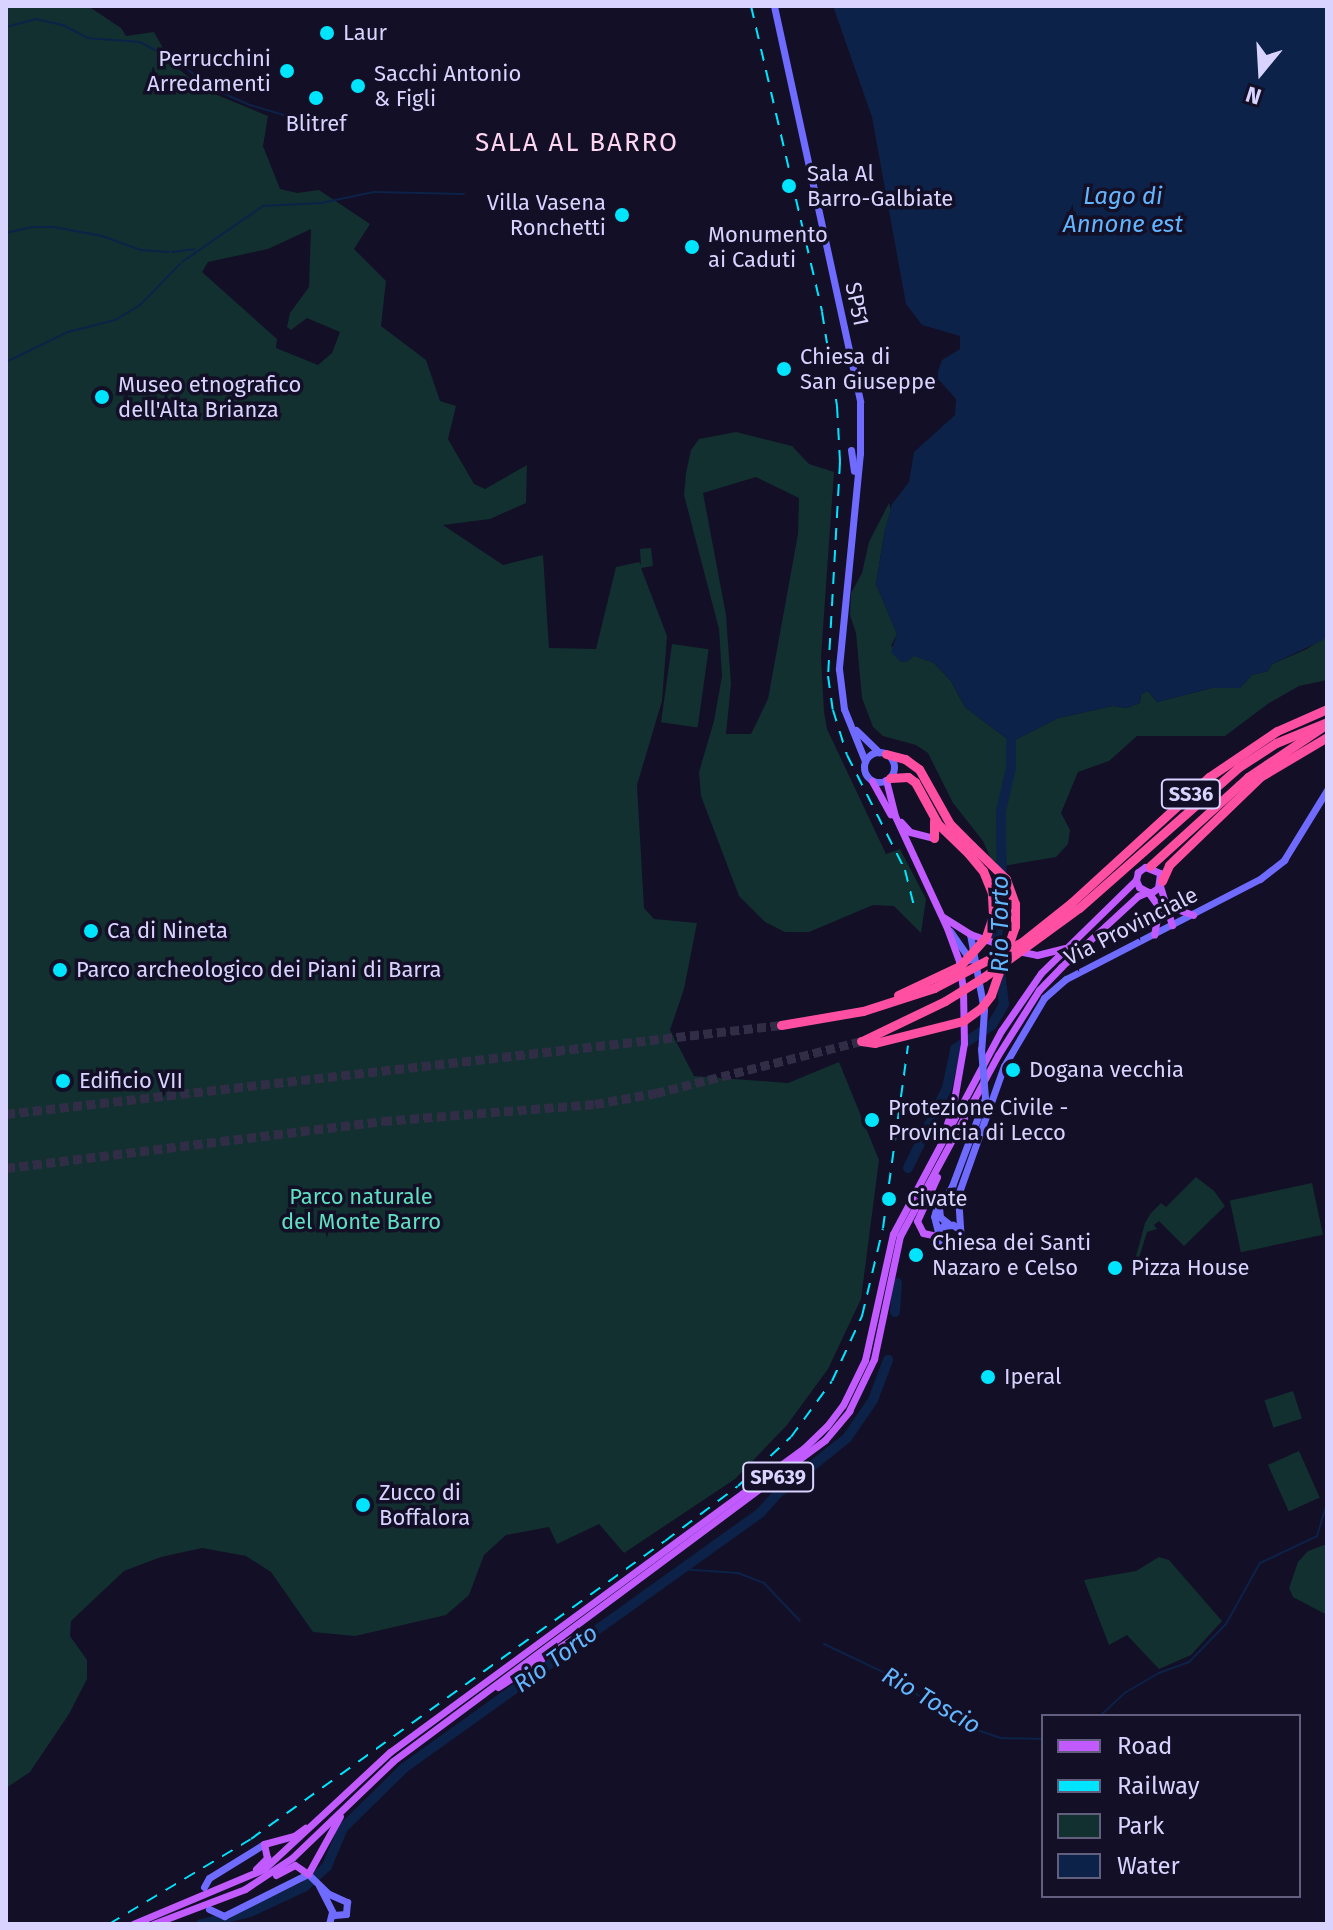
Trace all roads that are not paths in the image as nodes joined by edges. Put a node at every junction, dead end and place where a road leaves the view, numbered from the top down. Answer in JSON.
{"nodes":[{"id":1,"x":774,"y":6,"type":"edge"},
{"id":2,"x":851,"y":450,"type":"dead end"},
{"id":3,"x":853,"y":512,"type":"junction"},
{"id":4,"x":844,"y":709,"type":"junction"},
{"id":5,"x":1327,"y":709,"type":"edge"},
{"id":6,"x":1327,"y":722,"type":"edge"},
{"id":7,"x":1327,"y":737,"type":"edge"},
{"id":8,"x":883,"y":753,"type":"junction"},
{"id":9,"x":865,"y":761,"type":"junction"},
{"id":10,"x":888,"y":779,"type":"junction"},
{"id":11,"x":872,"y":781,"type":"junction"},
{"id":12,"x":1327,"y":790,"type":"edge"},
{"id":13,"x":890,"y":803,"type":"junction"},
{"id":14,"x":927,"y":803,"type":"junction"},
{"id":15,"x":934,"y":838,"type":"joint"},
{"id":16,"x":970,"y":850,"type":"junction"},
{"id":17,"x":1150,"y":866,"type":"junction"},
{"id":18,"x":1136,"y":880,"type":"junction"},
{"id":19,"x":1161,"y":883,"type":"junction"},
{"id":20,"x":929,"y":889,"type":"junction"},
{"id":21,"x":1148,"y":892,"type":"junction"},
{"id":22,"x":1166,"y":905,"type":"junction"},
{"id":23,"x":1159,"y":915,"type":"junction"},
{"id":24,"x":1193,"y":915,"type":"junction"},
{"id":25,"x":942,"y":916,"type":"junction"},
{"id":26,"x":1172,"y":925,"type":"junction"},
{"id":27,"x":947,"y":928,"type":"junction"},
{"id":28,"x":973,"y":935,"type":"junction"},
{"id":29,"x":1154,"y":935,"type":"junction"},
{"id":30,"x":1067,"y":947,"type":"junction"},
{"id":31,"x":977,"y":972,"type":"junction"},
{"id":32,"x":847,"y":1015,"type":"junction"},
{"id":33,"x":781,"y":1025,"type":"tunnel mouth"},
{"id":34,"x":957,"y":1133,"type":"junction"},
{"id":35,"x":943,"y":1136,"type":"junction"},
{"id":36,"x":944,"y":1199,"type":"junction"},
{"id":37,"x":958,"y":1213,"type":"junction"},
{"id":38,"x":951,"y":1224,"type":"junction"},
{"id":39,"x":960,"y":1230,"type":"junction"},
{"id":40,"x":938,"y":1234,"type":"junction"},
{"id":41,"x":572,"y":1639,"type":"dead end"},
{"id":42,"x":478,"y":1697,"type":"junction"},
{"id":43,"x":346,"y":1799,"type":"junction"},
{"id":44,"x":264,"y":1844,"type":"junction"},
{"id":45,"x":309,"y":1875,"type":"junction"},
{"id":46,"x":241,"y":1879,"type":"junction"},
{"id":47,"x":319,"y":1886,"type":"junction"},
{"id":48,"x":204,"y":1887,"type":"dead end"},
{"id":49,"x":245,"y":1889,"type":"junction"},
{"id":50,"x":338,"y":1899,"type":"junction"},
{"id":51,"x":209,"y":1909,"type":"dead end"},
{"id":52,"x":331,"y":1910,"type":"junction"},
{"id":53,"x":335,"y":1922,"type":"edge"},
{"id":54,"x":133,"y":1924,"type":"edge"},
{"id":55,"x":153,"y":1924,"type":"edge"}],
"edges":[{"from":1,"to":3,"type":"main road","name":"SP51","number":"SP51"},
{"from":2,"to":3,"type":"main road"},
{"from":3,"to":4,"type":"main road","name":"SP51","number":"SP51"},
{"from":4,"to":8,"type":"main road","name":"SP51","number":"SP51"},
{"from":4,"to":9,"type":"main road","name":"SP51","number":"SP51"},
{"from":5,"to":32,"type":"highway","number":"SS36","bridge":true},
{"from":6,"to":16,"type":"highway","number":"SS36","bridge":true},
{"from":6,"to":17,"type":"highway","number":"SS36"},
{"from":7,"to":19,"type":"highway"},
{"from":8,"to":9,"type":"main road"},
{"from":8,"to":10,"type":"main road"},
{"from":8,"to":16,"type":"highway","number":"SS36"},
{"from":9,"to":11,"type":"main road"},
{"from":10,"to":11,"type":"main road"},
{"from":10,"to":13,"type":"main road"},
{"from":10,"to":14,"type":"highway","number":"SS36"},
{"from":11,"to":20,"type":"main road"},
{"from":12,"to":24,"type":"main road","name":"Via Provinciale"},
{"from":13,"to":15,"type":"main road"},
{"from":13,"to":20,"type":"main road"},
{"from":14,"to":15,"type":"highway"},
{"from":14,"to":16,"type":"highway","number":"SS36"},
{"from":16,"to":32,"type":"highway","number":"SS36","bridge":true},
{"from":17,"to":18,"type":"main road"},
{"from":17,"to":19,"type":"main road"},
{"from":18,"to":21,"type":"main road"},
{"from":18,"to":30,"type":"main road","number":"SP639"},
{"from":19,"to":21,"type":"main road"},
{"from":19,"to":22,"type":"main road"},
{"from":20,"to":25,"type":"main road"},
{"from":21,"to":23,"type":"main road"},
{"from":21,"to":34,"type":"main road","number":"SP639"},
{"from":22,"to":24,"type":"main road"},
{"from":22,"to":26,"type":"main road"},
{"from":23,"to":26,"type":"main road"},
{"from":23,"to":29,"type":"main road"},
{"from":24,"to":26,"type":"main road","name":"Via Provinciale"},
{"from":25,"to":27,"type":"main road"},
{"from":25,"to":28,"type":"main road"},
{"from":26,"to":29,"type":"main road","name":"Via Provinciale"},
{"from":27,"to":31,"type":"main road"},
{"from":27,"to":35,"type":"main road"},
{"from":28,"to":30,"type":"main road","bridge":true},
{"from":28,"to":31,"type":"main road"},
{"from":29,"to":37,"type":"main road","name":"Via Provinciale"},
{"from":30,"to":35,"type":"main road","number":"SP639"},
{"from":31,"to":36,"type":"main road","bridge":true},
{"from":32,"to":33,"type":"highway","number":"SS36","bridge":true},
{"from":34,"to":40,"type":"main road"},
{"from":34,"to":42,"type":"main road","number":"SP639"},
{"from":35,"to":43,"type":"main road","number":"SP639"},
{"from":36,"to":38,"type":"main road"},
{"from":36,"to":40,"type":"main road"},
{"from":37,"to":38,"type":"main road","name":"Via Provinciale"},
{"from":37,"to":39,"type":"main road","name":"Via Provinciale"},
{"from":38,"to":39,"type":"main road"},
{"from":38,"to":40,"type":"main road"},
{"from":39,"to":40,"type":"main road"},
{"from":41,"to":42,"type":"main road"},
{"from":42,"to":43,"type":"main road","number":"SP639"},
{"from":43,"to":44,"type":"main road"},
{"from":43,"to":45,"type":"main road"},
{"from":43,"to":46,"type":"main road","number":"SP639"},
{"from":43,"to":49,"type":"main road","number":"SP639"},
{"from":44,"to":46,"type":"main road"},
{"from":44,"to":48,"type":"main road"},
{"from":45,"to":47,"type":"main road"},
{"from":45,"to":49,"type":"main road"},
{"from":45,"to":51,"type":"main road"},
{"from":46,"to":54,"type":"main road","number":"SP639"},
{"from":47,"to":50,"type":"main road"},
{"from":47,"to":52,"type":"main road"},
{"from":49,"to":55,"type":"main road","number":"SP639"},
{"from":50,"to":52,"type":"main road"},
{"from":50,"to":53,"type":"main road"},
{"from":52,"to":53,"type":"main road"}]}
